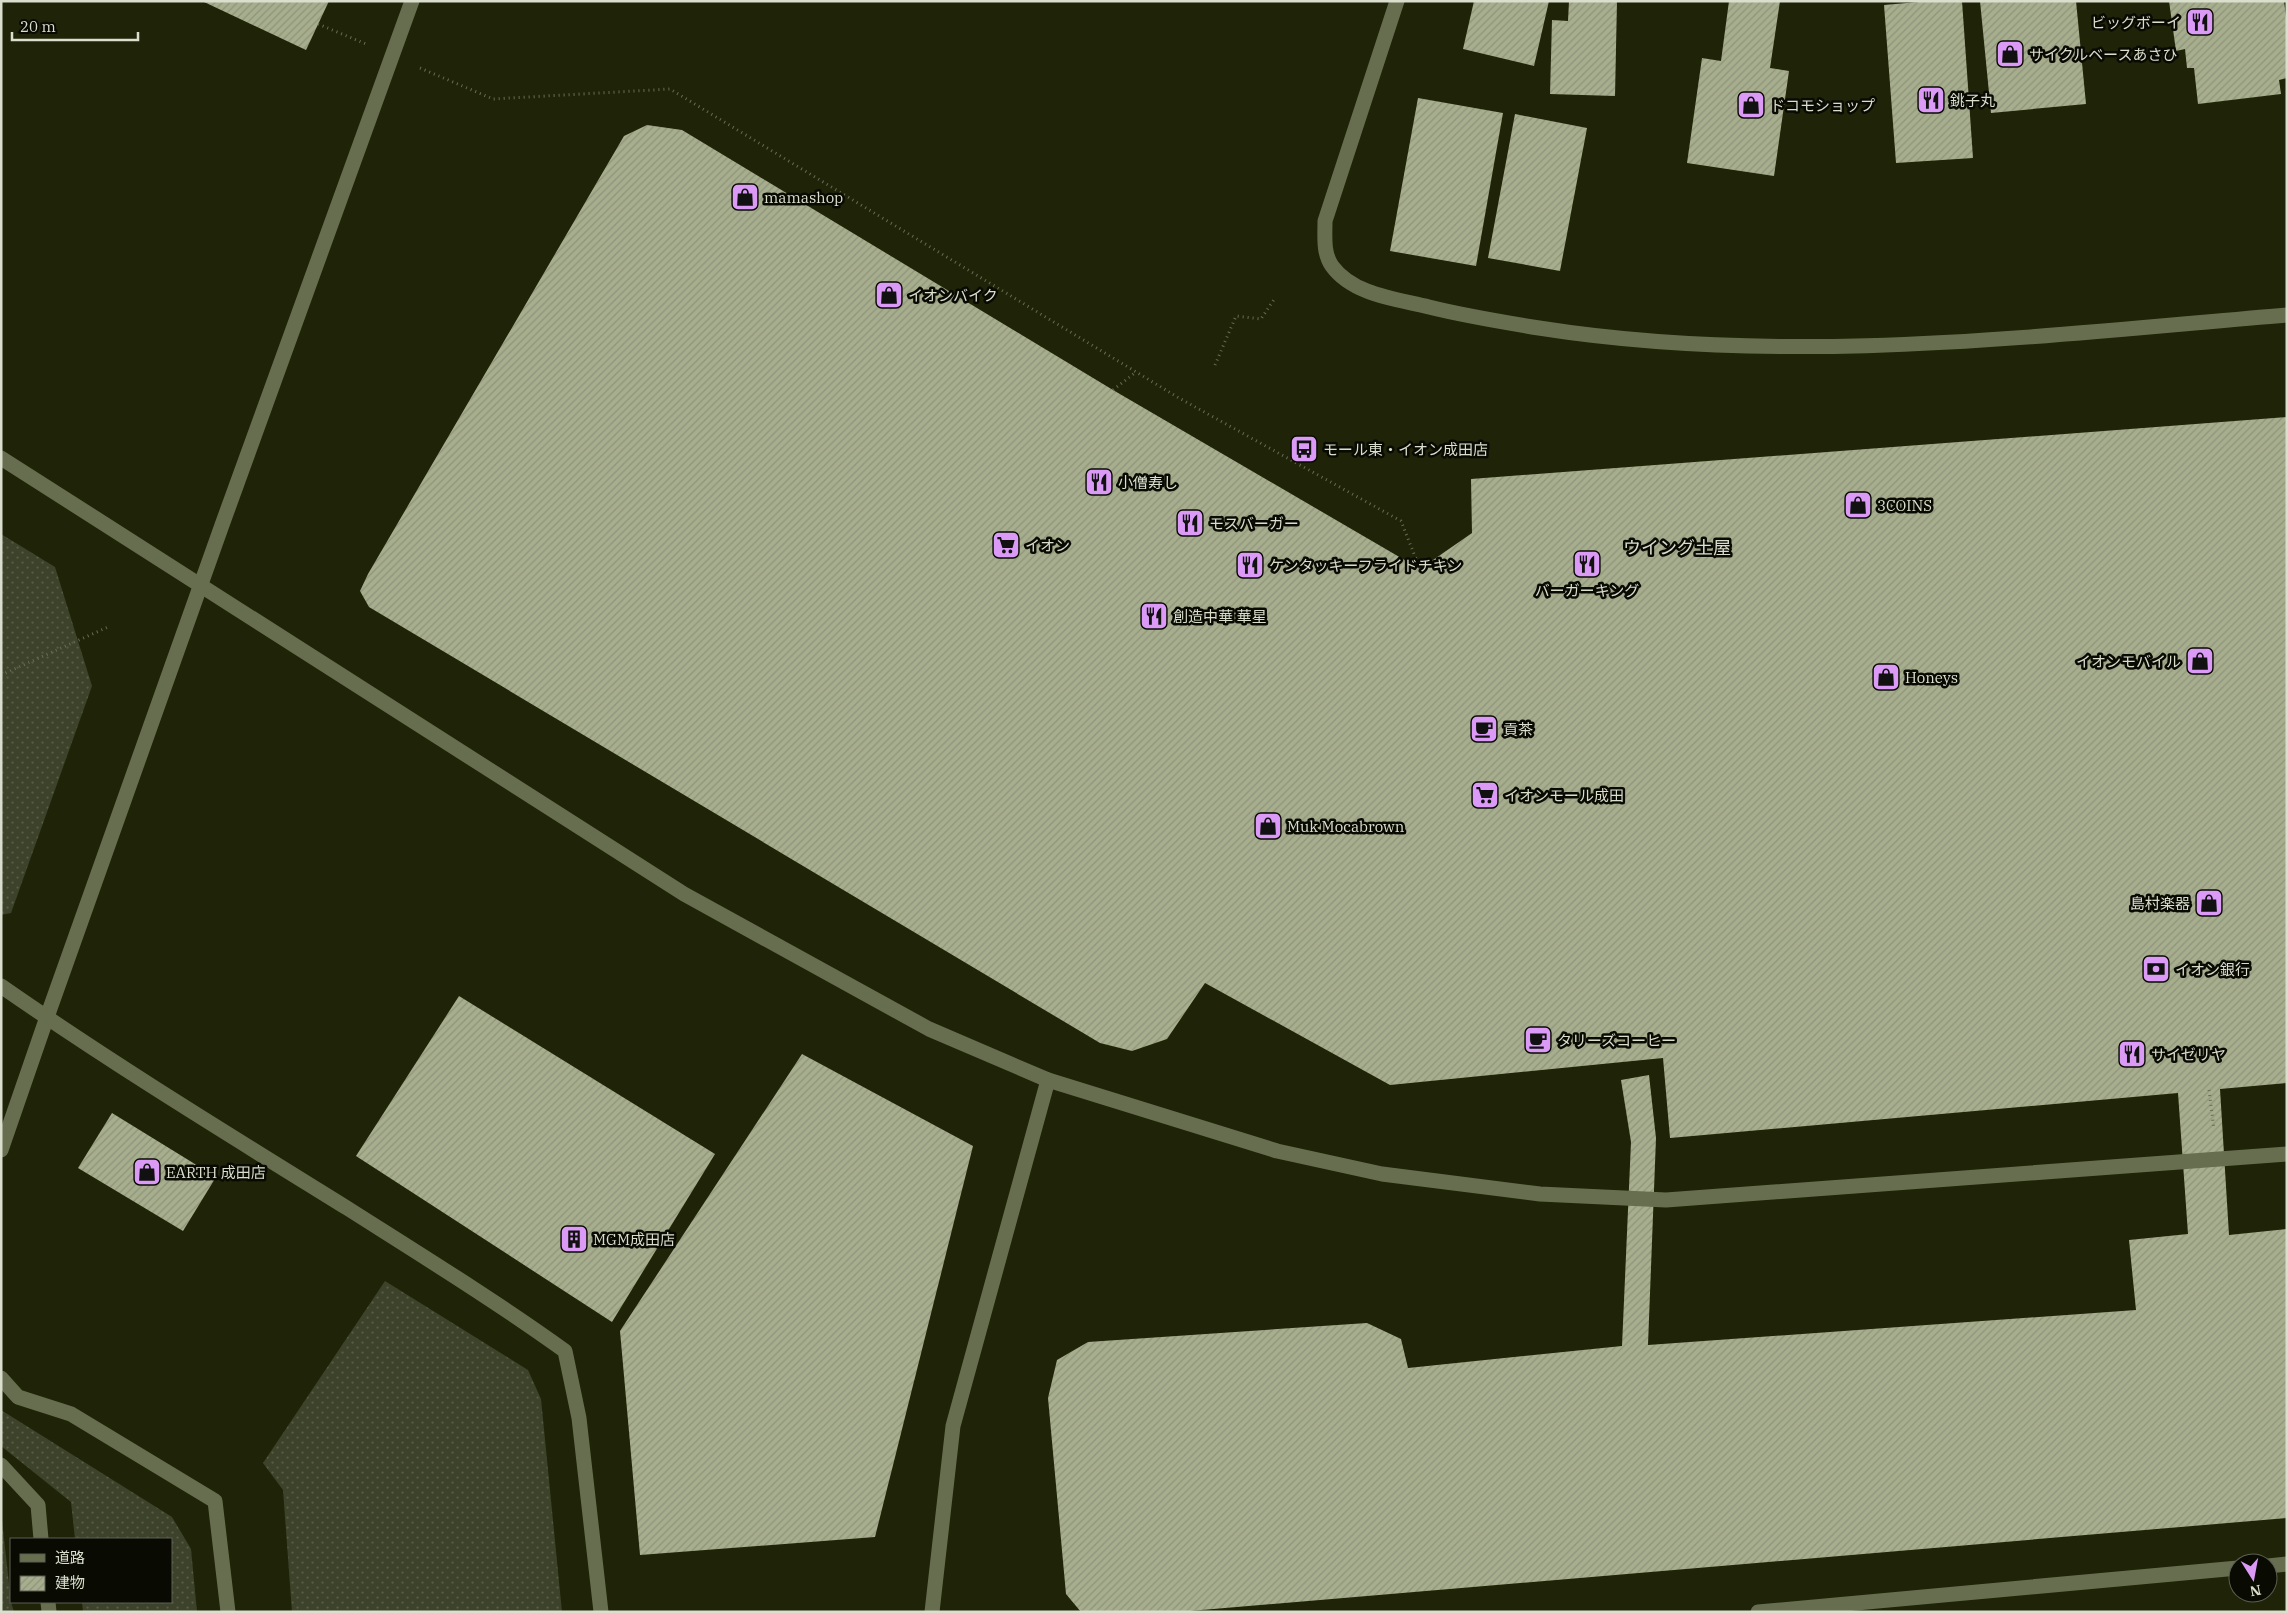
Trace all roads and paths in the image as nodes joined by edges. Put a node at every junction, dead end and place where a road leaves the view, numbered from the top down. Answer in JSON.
{"nodes":[{"id":1,"x":412,"y":1,"type":"edge"},
{"id":2,"x":1397,"y":1,"type":"edge"},
{"id":3,"x":318,"y":24,"type":"dead end"},
{"id":4,"x":370,"y":46,"type":"dead end"},
{"id":5,"x":414,"y":65,"type":"dead end"},
{"id":6,"x":1275,"y":298,"type":"dead end"},
{"id":7,"x":2287,"y":315,"type":"edge"},
{"id":8,"x":1215,"y":364,"type":"dead end"},
{"id":9,"x":1136,"y":372,"type":"junction"},
{"id":10,"x":1113,"y":390,"type":"dead end"},
{"id":11,"x":1,"y":458,"type":"edge"},
{"id":12,"x":1420,"y":569,"type":"dead end"},
{"id":13,"x":200,"y":585,"type":"junction"},
{"id":14,"x":108,"y":628,"type":"dead end"},
{"id":15,"x":1,"y":674,"type":"edge"},
{"id":16,"x":1,"y":986,"type":"edge"},
{"id":17,"x":47,"y":1017,"type":"junction"},
{"id":18,"x":1048,"y":1080,"type":"junction"},
{"id":19,"x":2209,"y":1090,"type":"dead end"},
{"id":20,"x":2214,"y":1128,"type":"dead end"},
{"id":21,"x":1,"y":1150,"type":"edge"},
{"id":22,"x":2287,"y":1154,"type":"edge"},
{"id":23,"x":1,"y":1378,"type":"edge"},
{"id":24,"x":1,"y":1465,"type":"edge"},
{"id":25,"x":41,"y":1538,"type":"edge"},
{"id":26,"x":2228,"y":1569,"type":"edge"},
{"id":27,"x":228,"y":1612,"type":"edge"},
{"id":28,"x":601,"y":1612,"type":"edge"},
{"id":29,"x":932,"y":1612,"type":"edge"},
{"id":30,"x":1758,"y":1612,"type":"edge"}],
"edges":[{"from":1,"to":13,"type":"street"},
{"from":2,"to":7,"type":"street"},
{"from":3,"to":4,"type":"path"},
{"from":5,"to":9,"type":"path"},
{"from":6,"to":8,"type":"path"},
{"from":9,"to":10,"type":"path"},
{"from":9,"to":12,"type":"path"},
{"from":11,"to":13,"type":"street"},
{"from":13,"to":17,"type":"street"},
{"from":13,"to":18,"type":"street"},
{"from":14,"to":15,"type":"path"},
{"from":16,"to":17,"type":"street"},
{"from":17,"to":21,"type":"street"},
{"from":17,"to":28,"type":"street"},
{"from":18,"to":22,"type":"street"},
{"from":18,"to":29,"type":"street"},
{"from":19,"to":20,"type":"path"},
{"from":23,"to":27,"type":"street"},
{"from":24,"to":25,"type":"street"},
{"from":26,"to":30,"type":"street"}]}
